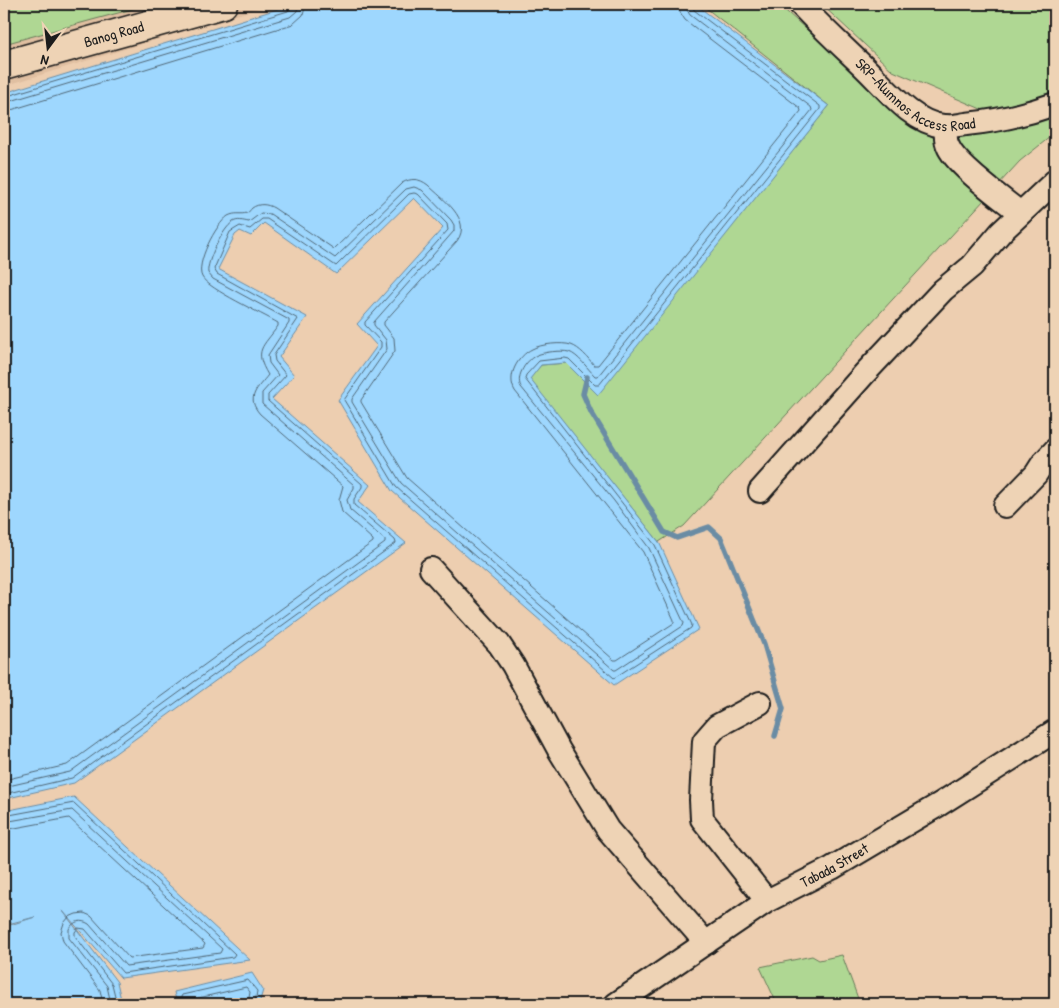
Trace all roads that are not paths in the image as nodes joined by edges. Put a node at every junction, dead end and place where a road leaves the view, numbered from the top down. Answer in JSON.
{"nodes":[{"id":1,"x":223,"y":4,"type":"edge"},
{"id":2,"x":800,"y":4,"type":"edge"},
{"id":3,"x":4,"y":65,"type":"edge"},
{"id":4,"x":1055,"y":104,"type":"edge"},
{"id":5,"x":945,"y":126,"type":"junction"},
{"id":6,"x":1055,"y":181,"type":"edge"},
{"id":7,"x":1020,"y":213,"type":"junction"},
{"id":8,"x":1055,"y":450,"type":"edge"},
{"id":9,"x":760,"y":491,"type":"dead end"},
{"id":10,"x":1005,"y":506,"type":"dead end"},
{"id":11,"x":431,"y":569,"type":"dead end"},
{"id":12,"x":760,"y":703,"type":"dead end"},
{"id":13,"x":1055,"y":731,"type":"edge"},
{"id":14,"x":768,"y":901,"type":"junction"},
{"id":15,"x":706,"y":943,"type":"junction"},
{"id":16,"x":616,"y":1004,"type":"edge"}],
"edges":[{"from":1,"to":3,"type":"street","name":"Banog Road"},
{"from":2,"to":5,"type":"street","name":"SRP-Alumnos Access Road"},
{"from":4,"to":5,"type":"street","name":"SRP-Alumnos Access Road"},
{"from":5,"to":7,"type":"street"},
{"from":6,"to":7,"type":"street"},
{"from":7,"to":9,"type":"street"},
{"from":8,"to":10,"type":"street"},
{"from":11,"to":15,"type":"street"},
{"from":12,"to":14,"type":"street"},
{"from":13,"to":14,"type":"street","name":"Tabada Street"},
{"from":14,"to":15,"type":"street","name":"Tabada Street"},
{"from":15,"to":16,"type":"street","name":"Tabada Street"}]}
